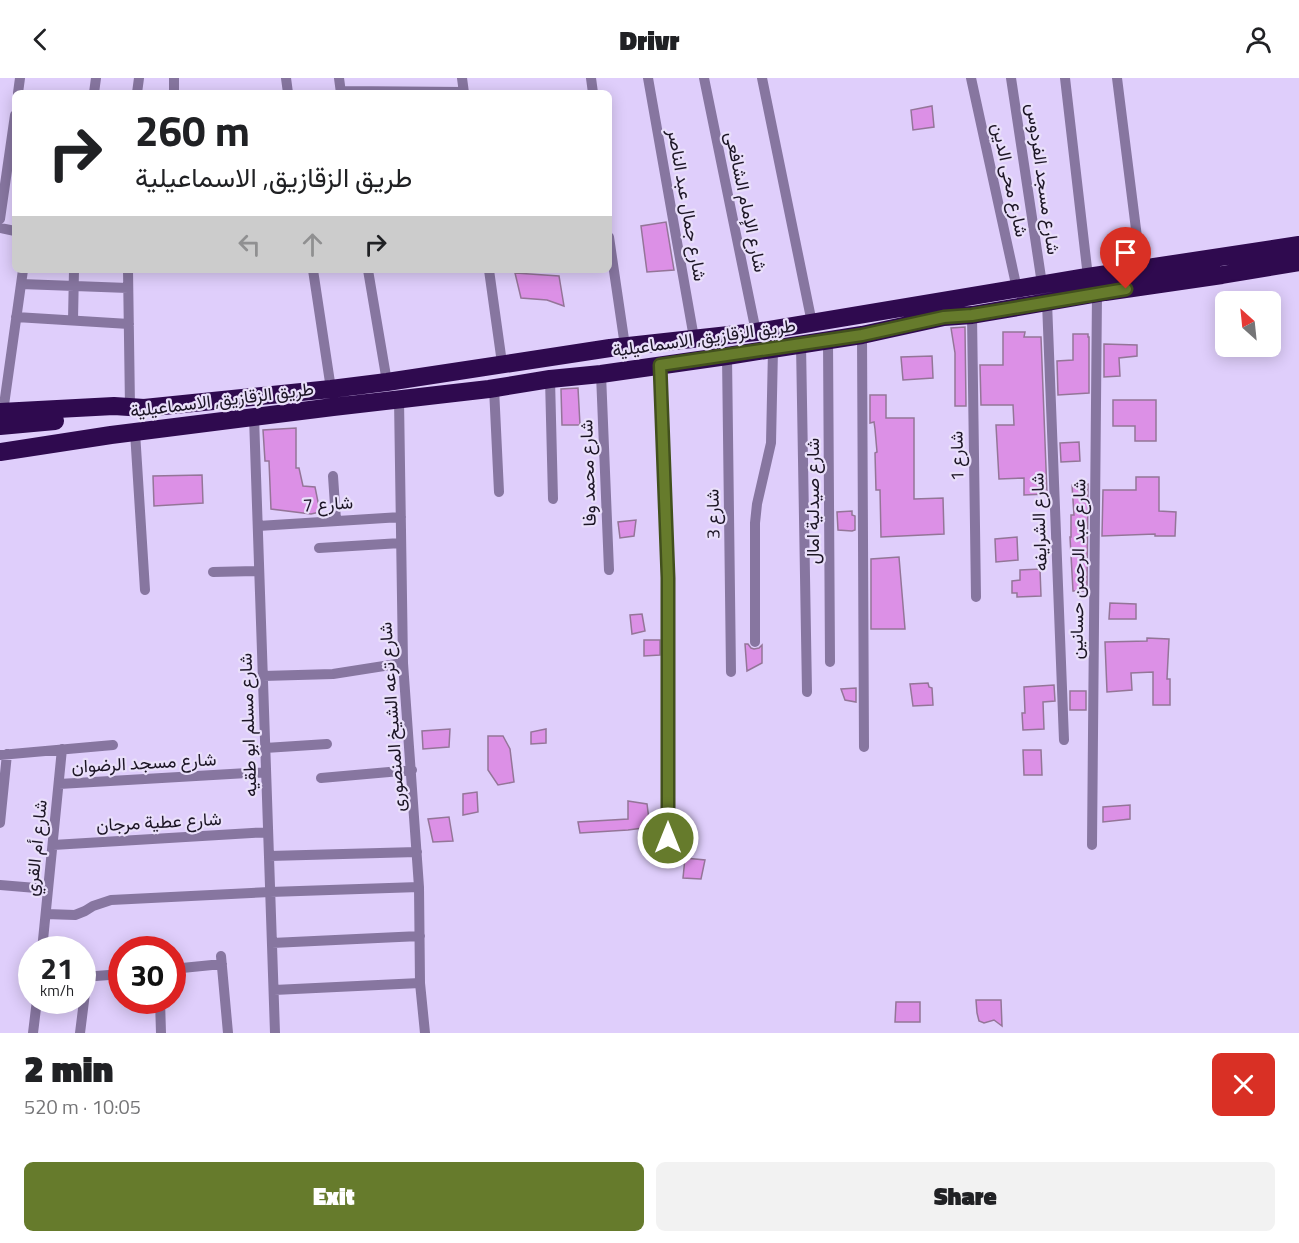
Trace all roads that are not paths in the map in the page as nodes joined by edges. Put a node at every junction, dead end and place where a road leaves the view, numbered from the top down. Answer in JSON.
{"nodes":[{"id":1,"x":648,"y":78,"type":"edge"},
{"id":2,"x":704,"y":78,"type":"edge"},
{"id":3,"x":762,"y":78,"type":"edge"},
{"id":4,"x":971,"y":78,"type":"edge"},
{"id":5,"x":1011,"y":78,"type":"edge"},
{"id":6,"x":1065,"y":78,"type":"edge"},
{"id":7,"x":1117,"y":78,"type":"edge"},
{"id":8,"x":12,"y":136,"type":"edge"},
{"id":9,"x":0,"y":219,"type":"edge"},
{"id":10,"x":1299,"y":245,"type":"edge"},
{"id":11,"x":612,"y":259,"type":"edge"},
{"id":12,"x":1299,"y":262,"type":"edge"},
{"id":13,"x":1141,"y":269,"type":"junction"},
{"id":14,"x":22,"y":273,"type":"edge"},
{"id":15,"x":74,"y":273,"type":"edge"},
{"id":16,"x":128,"y":273,"type":"edge"},
{"id":17,"x":313,"y":273,"type":"edge"},
{"id":18,"x":369,"y":273,"type":"edge"},
{"id":19,"x":489,"y":273,"type":"edge"},
{"id":20,"x":1088,"y":277,"type":"junction"},
{"id":21,"x":21,"y":284,"type":"junction"},
{"id":22,"x":74,"y":286,"type":"junction"},
{"id":23,"x":128,"y":288,"type":"junction"},
{"id":24,"x":1017,"y":288,"type":"junction"},
{"id":25,"x":1044,"y":293,"type":"junction"},
{"id":26,"x":1097,"y":293,"type":"junction"},
{"id":27,"x":972,"y":315,"type":"junction"},
{"id":28,"x":16,"y":316,"type":"junction"},
{"id":29,"x":73,"y":320,"type":"junction"},
{"id":30,"x":812,"y":323,"type":"junction"},
{"id":31,"x":129,"y":324,"type":"junction"},
{"id":32,"x":756,"y":332,"type":"junction"},
{"id":33,"x":862,"y":335,"type":"junction"},
{"id":34,"x":687,"y":339,"type":"junction"},
{"id":35,"x":828,"y":340,"type":"junction"},
{"id":36,"x":801,"y":344,"type":"junction"},
{"id":37,"x":630,"y":345,"type":"junction"},
{"id":38,"x":773,"y":349,"type":"junction"},
{"id":39,"x":727,"y":356,"type":"junction"},
{"id":40,"x":680,"y":362,"type":"junction"},
{"id":41,"x":502,"y":363,"type":"junction"},
{"id":42,"x":660,"y":365,"type":"junction"},
{"id":43,"x":636,"y":369,"type":"junction"},
{"id":44,"x":601,"y":374,"type":"junction"},
{"id":45,"x":550,"y":380,"type":"junction"},
{"id":46,"x":387,"y":382,"type":"junction"},
{"id":47,"x":494,"y":388,"type":"junction"},
{"id":48,"x":331,"y":389,"type":"junction"},
{"id":49,"x":399,"y":399,"type":"junction"},
{"id":50,"x":122,"y":407,"type":"junction"},
{"id":51,"x":1,"y":417,"type":"edge"},
{"id":52,"x":254,"y":417,"type":"junction"},
{"id":53,"x":135,"y":432,"type":"junction"},
{"id":54,"x":111,"y":435,"type":"junction"},
{"id":55,"x":0,"y":440,"type":"edge"},
{"id":56,"x":0,"y":452,"type":"edge"},
{"id":57,"x":333,"y":476,"type":"dead end"},
{"id":58,"x":499,"y":492,"type":"dead end"},
{"id":59,"x":553,"y":499,"type":"dead end"},
{"id":60,"x":401,"y":517,"type":"junction"},
{"id":61,"x":336,"y":520,"type":"junction"},
{"id":62,"x":258,"y":525,"type":"junction"},
{"id":63,"x":401,"y":543,"type":"junction"},
{"id":64,"x":319,"y":548,"type":"dead end"},
{"id":65,"x":609,"y":570,"type":"dead end"},
{"id":66,"x":259,"y":571,"type":"junction"},
{"id":67,"x":213,"y":572,"type":"dead end"},
{"id":68,"x":145,"y":590,"type":"dead end"},
{"id":69,"x":975,"y":597,"type":"dead end"},
{"id":70,"x":755,"y":642,"type":"dead end"},
{"id":71,"x":830,"y":662,"type":"dead end"},
{"id":72,"x":403,"y":663,"type":"junction"},
{"id":73,"x":731,"y":672,"type":"dead end"},
{"id":74,"x":263,"y":676,"type":"junction"},
{"id":75,"x":807,"y":692,"type":"dead end"},
{"id":76,"x":1064,"y":740,"type":"dead end"},
{"id":77,"x":327,"y":744,"type":"dead end"},
{"id":78,"x":113,"y":745,"type":"dead end"},
{"id":79,"x":864,"y":747,"type":"dead end"},
{"id":80,"x":265,"y":748,"type":"junction"},
{"id":81,"x":62,"y":749,"type":"junction"},
{"id":82,"x":4,"y":754,"type":"edge"},
{"id":83,"x":412,"y":770,"type":"junction"},
{"id":84,"x":266,"y":772,"type":"junction"},
{"id":85,"x":321,"y":778,"type":"dead end"},
{"id":86,"x":59,"y":784,"type":"junction"},
{"id":87,"x":0,"y":823,"type":"edge"},
{"id":88,"x":268,"y":832,"type":"junction"},
{"id":89,"x":668,"y":838,"type":"dead end"},
{"id":90,"x":53,"y":845,"type":"junction"},
{"id":91,"x":1092,"y":845,"type":"dead end"},
{"id":92,"x":417,"y":852,"type":"junction"},
{"id":93,"x":269,"y":855,"type":"junction"},
{"id":94,"x":0,"y":885,"type":"edge"},
{"id":95,"x":419,"y":887,"type":"junction"},
{"id":96,"x":48,"y":890,"type":"junction"},
{"id":97,"x":270,"y":892,"type":"junction"},
{"id":98,"x":45,"y":914,"type":"junction"},
{"id":99,"x":43,"y":936,"type":"edge"},
{"id":100,"x":420,"y":936,"type":"junction"},
{"id":101,"x":272,"y":943,"type":"junction"},
{"id":102,"x":186,"y":966,"type":"edge"},
{"id":103,"x":420,"y":983,"type":"junction"},
{"id":104,"x":274,"y":990,"type":"junction"},
{"id":105,"x":35,"y":1014,"type":"edge"},
{"id":106,"x":82,"y":1014,"type":"edge"},
{"id":107,"x":160,"y":1014,"type":"edge"},
{"id":108,"x":33,"y":1033,"type":"edge"},
{"id":109,"x":80,"y":1033,"type":"edge"},
{"id":110,"x":161,"y":1033,"type":"edge"},
{"id":111,"x":228,"y":1033,"type":"edge"},
{"id":112,"x":276,"y":1033,"type":"edge"},
{"id":113,"x":425,"y":1033,"type":"edge"}],
"edges":[{"from":1,"to":34,"type":"street","name":"شارع جمال عبد الناصر"},
{"from":2,"to":32,"type":"street","name":"شارع الإمام الشافعى"},
{"from":3,"to":30,"type":"street"},
{"from":4,"to":24,"type":"street","name":"شارع محى الدين"},
{"from":5,"to":25,"type":"street","name":"شارع مسجد الفردوس"},
{"from":6,"to":20,"type":"street"},
{"from":7,"to":13,"type":"street"},
{"from":8,"to":9,"type":"street"},
{"from":10,"to":13,"type":"highway","name":"طريق الزقازيق, الاسماعيلية"},
{"from":11,"to":37,"type":"street"},
{"from":12,"to":26,"type":"highway","name":"طريق الزقازيق, الاسماعيلية"},
{"from":13,"to":20,"type":"highway","name":"طريق الزقازيق, الاسماعيلية"},
{"from":14,"to":21,"type":"street"},
{"from":15,"to":22,"type":"street"},
{"from":16,"to":23,"type":"street"},
{"from":17,"to":48,"type":"street"},
{"from":18,"to":46,"type":"street"},
{"from":19,"to":41,"type":"street"},
{"from":20,"to":25,"type":"highway","name":"طريق الزقازيق, الاسماعيلية"},
{"from":21,"to":22,"type":"street"},
{"from":21,"to":28,"type":"street"},
{"from":22,"to":23,"type":"street"},
{"from":22,"to":29,"type":"street"},
{"from":23,"to":31,"type":"street"},
{"from":24,"to":25,"type":"highway","name":"طريق الزقازيق, الاسماعيلية"},
{"from":24,"to":30,"type":"highway","name":"طريق الزقازيق, الاسماعيلية"},
{"from":25,"to":26,"type":"highway","name":"طريق الزقازيق, الاسماعيلية"},
{"from":25,"to":27,"type":"highway","name":"طريق الزقازيق, الاسماعيلية"},
{"from":25,"to":76,"type":"street","name":"شارع الشرايفه"},
{"from":26,"to":91,"type":"street","name":"شارع عبد الرحمن حسانين"},
{"from":27,"to":33,"type":"highway","name":"طريق الزقازيق, الاسماعيلية"},
{"from":27,"to":69,"type":"street","name":"شارع 1"},
{"from":28,"to":29,"type":"street"},
{"from":28,"to":51,"type":"street"},
{"from":29,"to":31,"type":"street"},
{"from":30,"to":32,"type":"highway","name":"طريق الزقازيق, الاسماعيلية"},
{"from":31,"to":50,"type":"street"},
{"from":32,"to":34,"type":"highway","name":"طريق الزقازيق, الاسماعيلية"},
{"from":33,"to":35,"type":"highway","name":"طريق الزقازيق, الاسماعيلية"},
{"from":33,"to":79,"type":"street"},
{"from":34,"to":37,"type":"highway","name":"طريق الزقازيق, الاسماعيلية"},
{"from":34,"to":40,"type":"highway"},
{"from":35,"to":36,"type":"highway","name":"طريق الزقازيق, الاسماعيلية"},
{"from":35,"to":71,"type":"street","name":"شارع صيدلية امال"},
{"from":36,"to":38,"type":"highway","name":"طريق الزقازيق, الاسماعيلية"},
{"from":36,"to":75,"type":"street"},
{"from":37,"to":41,"type":"highway","name":"طريق الزقازيق, الاسماعيلية"},
{"from":37,"to":43,"type":"highway"},
{"from":38,"to":39,"type":"highway","name":"طريق الزقازيق, الاسماعيلية"},
{"from":38,"to":70,"type":"street"},
{"from":39,"to":40,"type":"highway","name":"طريق الزقازيق, الاسماعيلية"},
{"from":39,"to":73,"type":"street","name":"شارع 3"},
{"from":40,"to":42,"type":"highway","name":"طريق الزقازيق, الاسماعيلية"},
{"from":41,"to":46,"type":"highway","name":"طريق الزقازيق, الاسماعيلية"},
{"from":42,"to":43,"type":"highway","name":"طريق الزقازيق, الاسماعيلية"},
{"from":42,"to":89,"type":"street"},
{"from":43,"to":44,"type":"highway","name":"طريق الزقازيق, الاسماعيلية"},
{"from":44,"to":45,"type":"highway","name":"طريق الزقازيق, الاسماعيلية"},
{"from":44,"to":65,"type":"street","name":"شارع محمد وفا"},
{"from":45,"to":47,"type":"highway","name":"طريق الزقازيق, الاسماعيلية"},
{"from":45,"to":59,"type":"street"},
{"from":46,"to":48,"type":"highway","name":"طريق الزقازيق, الاسماعيلية"},
{"from":47,"to":49,"type":"highway","name":"طريق الزقازيق, الاسماعيلية"},
{"from":47,"to":58,"type":"street"},
{"from":48,"to":50,"type":"highway","name":"طريق الزقازيق, الاسماعيلية"},
{"from":49,"to":52,"type":"highway","name":"طريق الزقازيق, الاسماعيلية"},
{"from":49,"to":60,"type":"street","name":"شارع ترعه الشيخ المنصورى"},
{"from":50,"to":51,"type":"highway","name":"طريق الزقازيق, الاسماعيلية"},
{"from":52,"to":53,"type":"highway","name":"طريق الزقازيق, الاسماعيلية"},
{"from":52,"to":62,"type":"street","name":"شارع مسلم ابو طقيه"},
{"from":53,"to":54,"type":"highway","name":"طريق الزقازيق, الاسماعيلية"},
{"from":53,"to":68,"type":"street"},
{"from":54,"to":55,"type":"highway"},
{"from":54,"to":56,"type":"highway"},
{"from":57,"to":61,"type":"street"},
{"from":60,"to":61,"type":"street","name":"شارع 7"},
{"from":60,"to":63,"type":"street","name":"شارع ترعه الشيخ المنصورى"},
{"from":61,"to":62,"type":"street","name":"شارع 7"},
{"from":62,"to":66,"type":"street","name":"شارع مسلم ابو طقيه"},
{"from":63,"to":64,"type":"street"},
{"from":63,"to":72,"type":"street","name":"شارع ترعه الشيخ المنصورى"},
{"from":66,"to":67,"type":"street"},
{"from":66,"to":74,"type":"street","name":"شارع مسلم ابو طقيه"},
{"from":72,"to":74,"type":"street"},
{"from":72,"to":83,"type":"street","name":"شارع ترعه الشيخ المنصورى"},
{"from":74,"to":80,"type":"street","name":"شارع مسلم ابو طقيه"},
{"from":77,"to":80,"type":"street"},
{"from":78,"to":81,"type":"street"},
{"from":80,"to":84,"type":"street","name":"شارع مسلم ابو طقيه"},
{"from":81,"to":82,"type":"street"},
{"from":81,"to":86,"type":"street","name":"شارع أم القري"},
{"from":82,"to":87,"type":"street"},
{"from":83,"to":85,"type":"street"},
{"from":83,"to":92,"type":"street","name":"شارع ترعه الشيخ المنصورى"},
{"from":84,"to":86,"type":"street","name":"شارع مسجد الرضوان"},
{"from":84,"to":88,"type":"street","name":"شارع مسلم ابو طقيه"},
{"from":86,"to":90,"type":"street","name":"شارع أم القري"},
{"from":88,"to":90,"type":"street","name":"شارع عطية مرجان"},
{"from":88,"to":93,"type":"street","name":"شارع مسلم ابو طقيه"},
{"from":90,"to":96,"type":"street","name":"شارع أم القري"},
{"from":92,"to":93,"type":"street"},
{"from":92,"to":95,"type":"street","name":"شارع ترعه الشيخ المنصورى"},
{"from":93,"to":97,"type":"street","name":"شارع مسلم ابو طقيه"},
{"from":94,"to":96,"type":"street"},
{"from":95,"to":97,"type":"street"},
{"from":95,"to":100,"type":"street","name":"شارع ترعه الشيخ المنصورى"},
{"from":96,"to":98,"type":"street","name":"شارع أم القري"},
{"from":97,"to":98,"type":"street"},
{"from":97,"to":101,"type":"street","name":"شارع مسلم ابو طقيه"},
{"from":98,"to":99,"type":"street","name":"شارع أم القري"},
{"from":100,"to":101,"type":"street"},
{"from":100,"to":103,"type":"street","name":"شارع ترعه الشيخ المنصورى"},
{"from":101,"to":104,"type":"street","name":"شارع مسلم ابو طقيه"},
{"from":102,"to":111,"type":"street"},
{"from":103,"to":104,"type":"street"},
{"from":103,"to":113,"type":"street","name":"شارع ترعه الشيخ المنصورى"},
{"from":104,"to":112,"type":"street","name":"شارع مسلم ابو طقيه"},
{"from":105,"to":108,"type":"street"},
{"from":106,"to":109,"type":"street"},
{"from":107,"to":110,"type":"street"}]}
